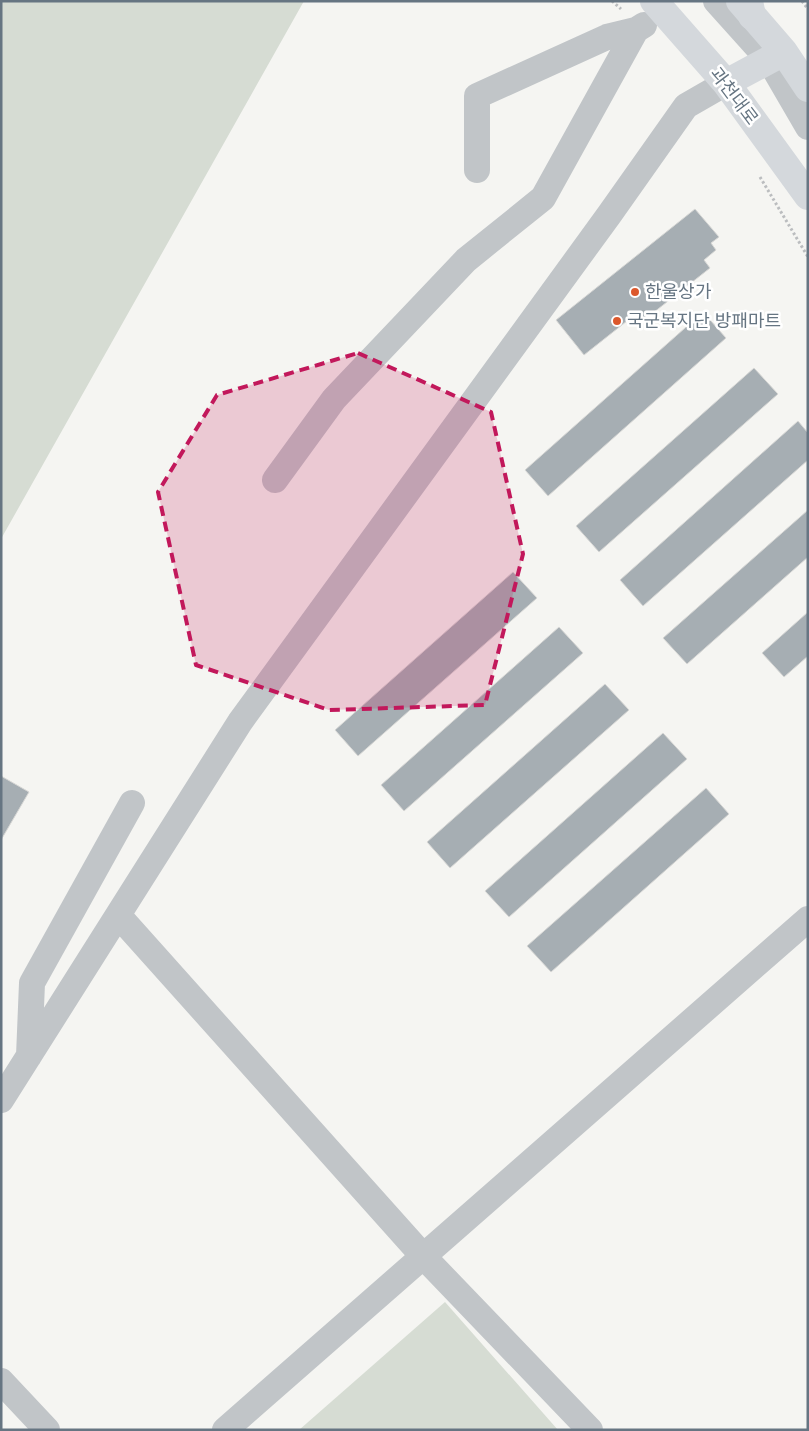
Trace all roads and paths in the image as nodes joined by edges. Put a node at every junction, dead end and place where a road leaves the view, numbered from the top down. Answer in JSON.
{"nodes":[{"id":1,"x":612,"y":1,"type":"edge"},
{"id":2,"x":716,"y":1,"type":"edge"},
{"id":3,"x":802,"y":1,"type":"edge"},
{"id":4,"x":747,"y":6,"type":"edge"},
{"id":5,"x":659,"y":7,"type":"edge"},
{"id":6,"x":808,"y":9,"type":"edge"},
{"id":7,"x":638,"y":29,"type":"junction"},
{"id":8,"x":776,"y":56,"type":"junction"},
{"id":9,"x":726,"y":83,"type":"junction"},
{"id":10,"x":808,"y":88,"type":"edge"},
{"id":11,"x":808,"y":127,"type":"edge"},
{"id":12,"x":755,"y":169,"type":"dead end"},
{"id":13,"x":477,"y":170,"type":"dead end"},
{"id":14,"x":808,"y":196,"type":"edge"},
{"id":15,"x":808,"y":257,"type":"edge"},
{"id":16,"x":275,"y":480,"type":"dead end"},
{"id":17,"x":132,"y":804,"type":"dead end"},
{"id":18,"x":118,"y":915,"type":"junction"},
{"id":19,"x":808,"y":919,"type":"edge"},
{"id":20,"x":28,"y":1056,"type":"junction"},
{"id":21,"x":1,"y":1100,"type":"edge"},
{"id":22,"x":423,"y":1256,"type":"junction"},
{"id":23,"x":1,"y":1381,"type":"edge"},
{"id":24,"x":47,"y":1430,"type":"edge"},
{"id":25,"x":225,"y":1430,"type":"edge"},
{"id":26,"x":590,"y":1430,"type":"edge"}],
"edges":[{"from":1,"to":7,"type":"path"},
{"from":2,"to":8,"type":"lane"},
{"from":3,"to":6,"type":"path"},
{"from":4,"to":8,"type":"main road"},
{"from":5,"to":7,"type":"lane"},
{"from":5,"to":9,"type":"main road","name":"과천대로"},
{"from":7,"to":13,"type":"lane"},
{"from":7,"to":16,"type":"lane"},
{"from":8,"to":9,"type":"main road"},
{"from":8,"to":10,"type":"main road"},
{"from":8,"to":11,"type":"lane"},
{"from":9,"to":14,"type":"main road","name":"과천대로"},
{"from":9,"to":18,"type":"lane"},
{"from":12,"to":15,"type":"path"},
{"from":17,"to":20,"type":"lane"},
{"from":18,"to":20,"type":"lane"},
{"from":18,"to":22,"type":"lane"},
{"from":19,"to":22,"type":"lane"},
{"from":20,"to":21,"type":"lane"},
{"from":22,"to":25,"type":"lane"},
{"from":22,"to":26,"type":"lane"},
{"from":23,"to":24,"type":"lane"}]}
